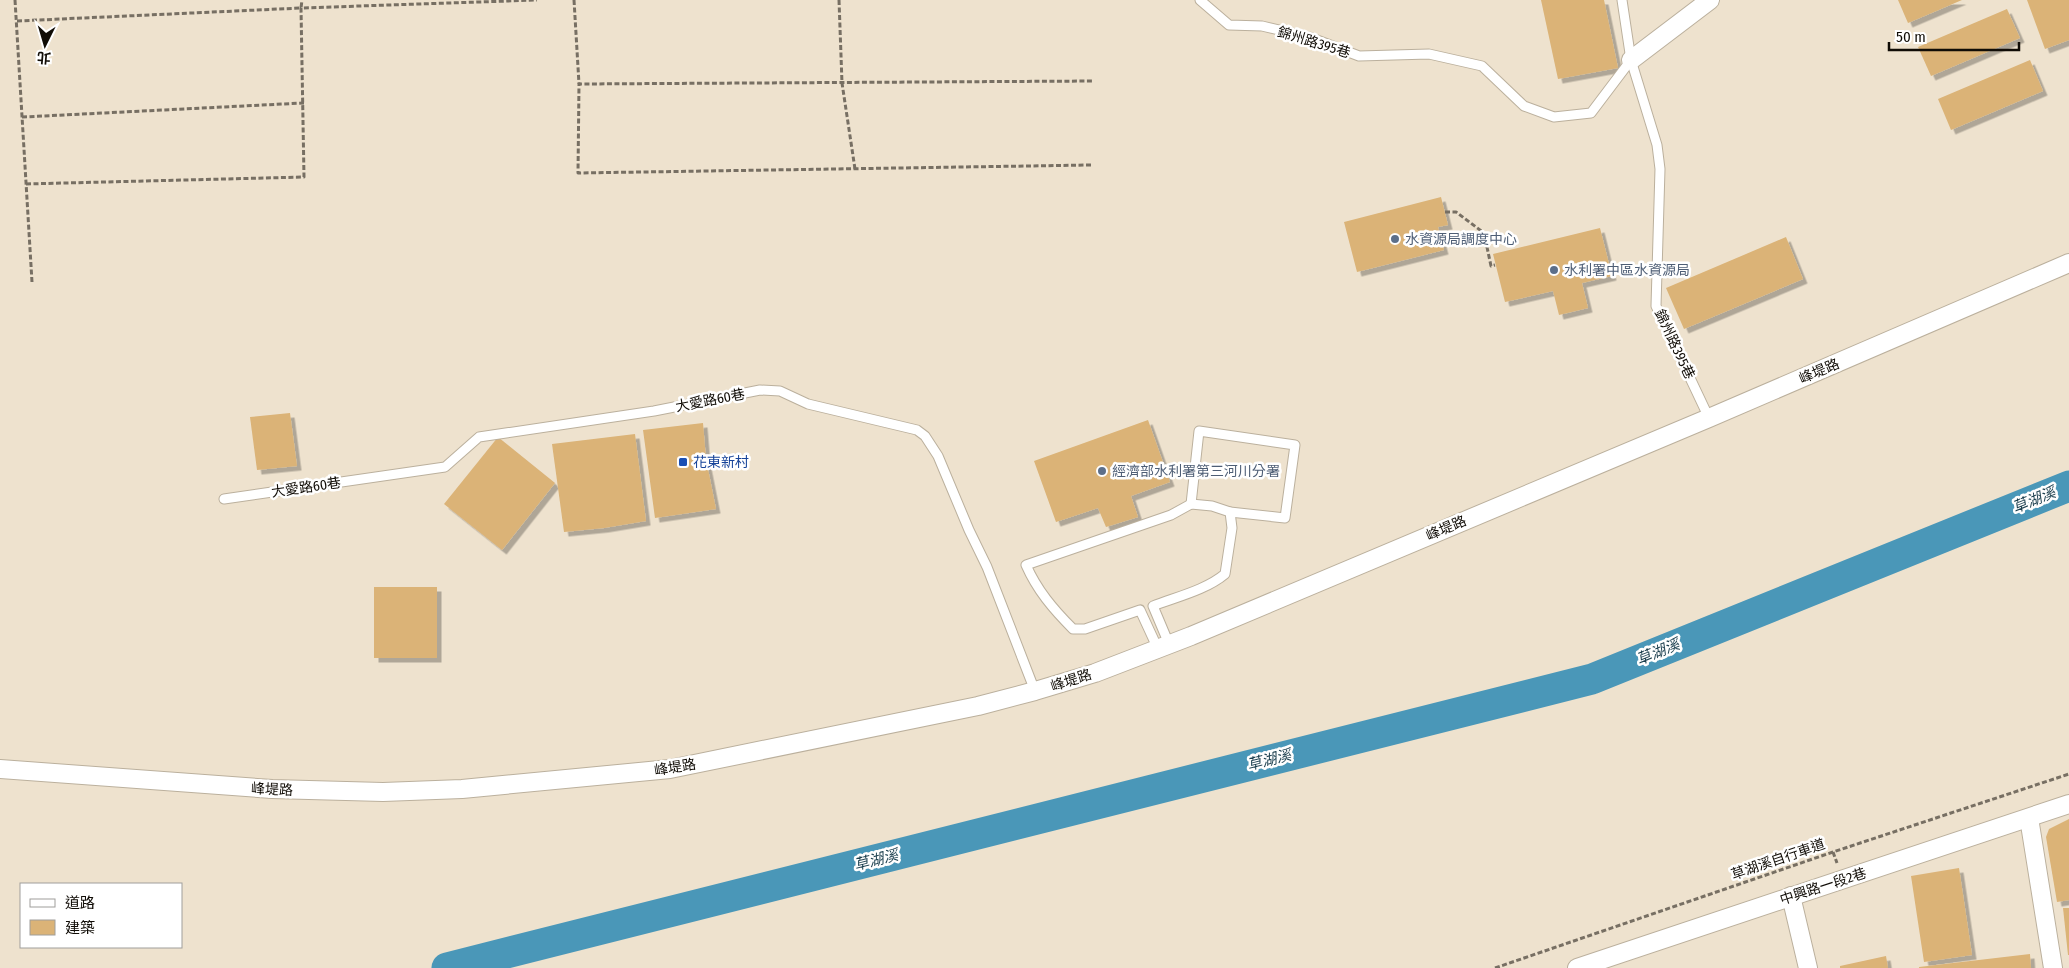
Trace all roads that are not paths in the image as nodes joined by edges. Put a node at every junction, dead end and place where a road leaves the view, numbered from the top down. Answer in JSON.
{"nodes":[{"id":1,"x":1200,"y":0,"type":"edge"},
{"id":2,"x":1622,"y":0,"type":"edge"},
{"id":3,"x":1710,"y":0,"type":"edge"},
{"id":4,"x":1631,"y":60,"type":"junction"},
{"id":5,"x":2069,"y":263,"type":"edge"},
{"id":6,"x":1709,"y":418,"type":"junction"},
{"id":7,"x":224,"y":499,"type":"dead end"},
{"id":8,"x":1191,"y":504,"type":"junction"},
{"id":9,"x":1230,"y":512,"type":"junction"},
{"id":10,"x":1163,"y":646,"type":"junction"},
{"id":11,"x":1035,"y":691,"type":"junction"},
{"id":12,"x":0,"y":769,"type":"edge"},
{"id":13,"x":2069,"y":804,"type":"edge"},
{"id":14,"x":2029,"y":818,"type":"junction"},
{"id":15,"x":1791,"y":896,"type":"junction"},
{"id":16,"x":1577,"y":968,"type":"edge"},
{"id":17,"x":1808,"y":968,"type":"edge"},
{"id":18,"x":2053,"y":968,"type":"edge"}],
"edges":[{"from":1,"to":4,"type":"lane","name":"錦州路395巷"},
{"from":2,"to":4,"type":"lane","name":"錦州路395巷"},
{"from":3,"to":4,"type":"street","name":"錦州路395巷"},
{"from":4,"to":6,"type":"lane","name":"錦州路395巷"},
{"from":5,"to":6,"type":"street","name":"峰堤路"},
{"from":6,"to":10,"type":"street","name":"峰堤路"},
{"from":7,"to":11,"type":"lane","name":"大愛路60巷"},
{"from":8,"to":9,"type":"lane"},
{"from":8,"to":9,"type":"lane"},
{"from":8,"to":10,"type":"lane"},
{"from":9,"to":10,"type":"lane"},
{"from":10,"to":11,"type":"street","name":"峰堤路"},
{"from":11,"to":12,"type":"street","name":"峰堤路"},
{"from":13,"to":14,"type":"street","name":"中興路一段2巷"},
{"from":14,"to":15,"type":"street","name":"中興路一段2巷"},
{"from":14,"to":18,"type":"street"},
{"from":15,"to":16,"type":"street","name":"中興路一段2巷"},
{"from":15,"to":17,"type":"street"}]}
